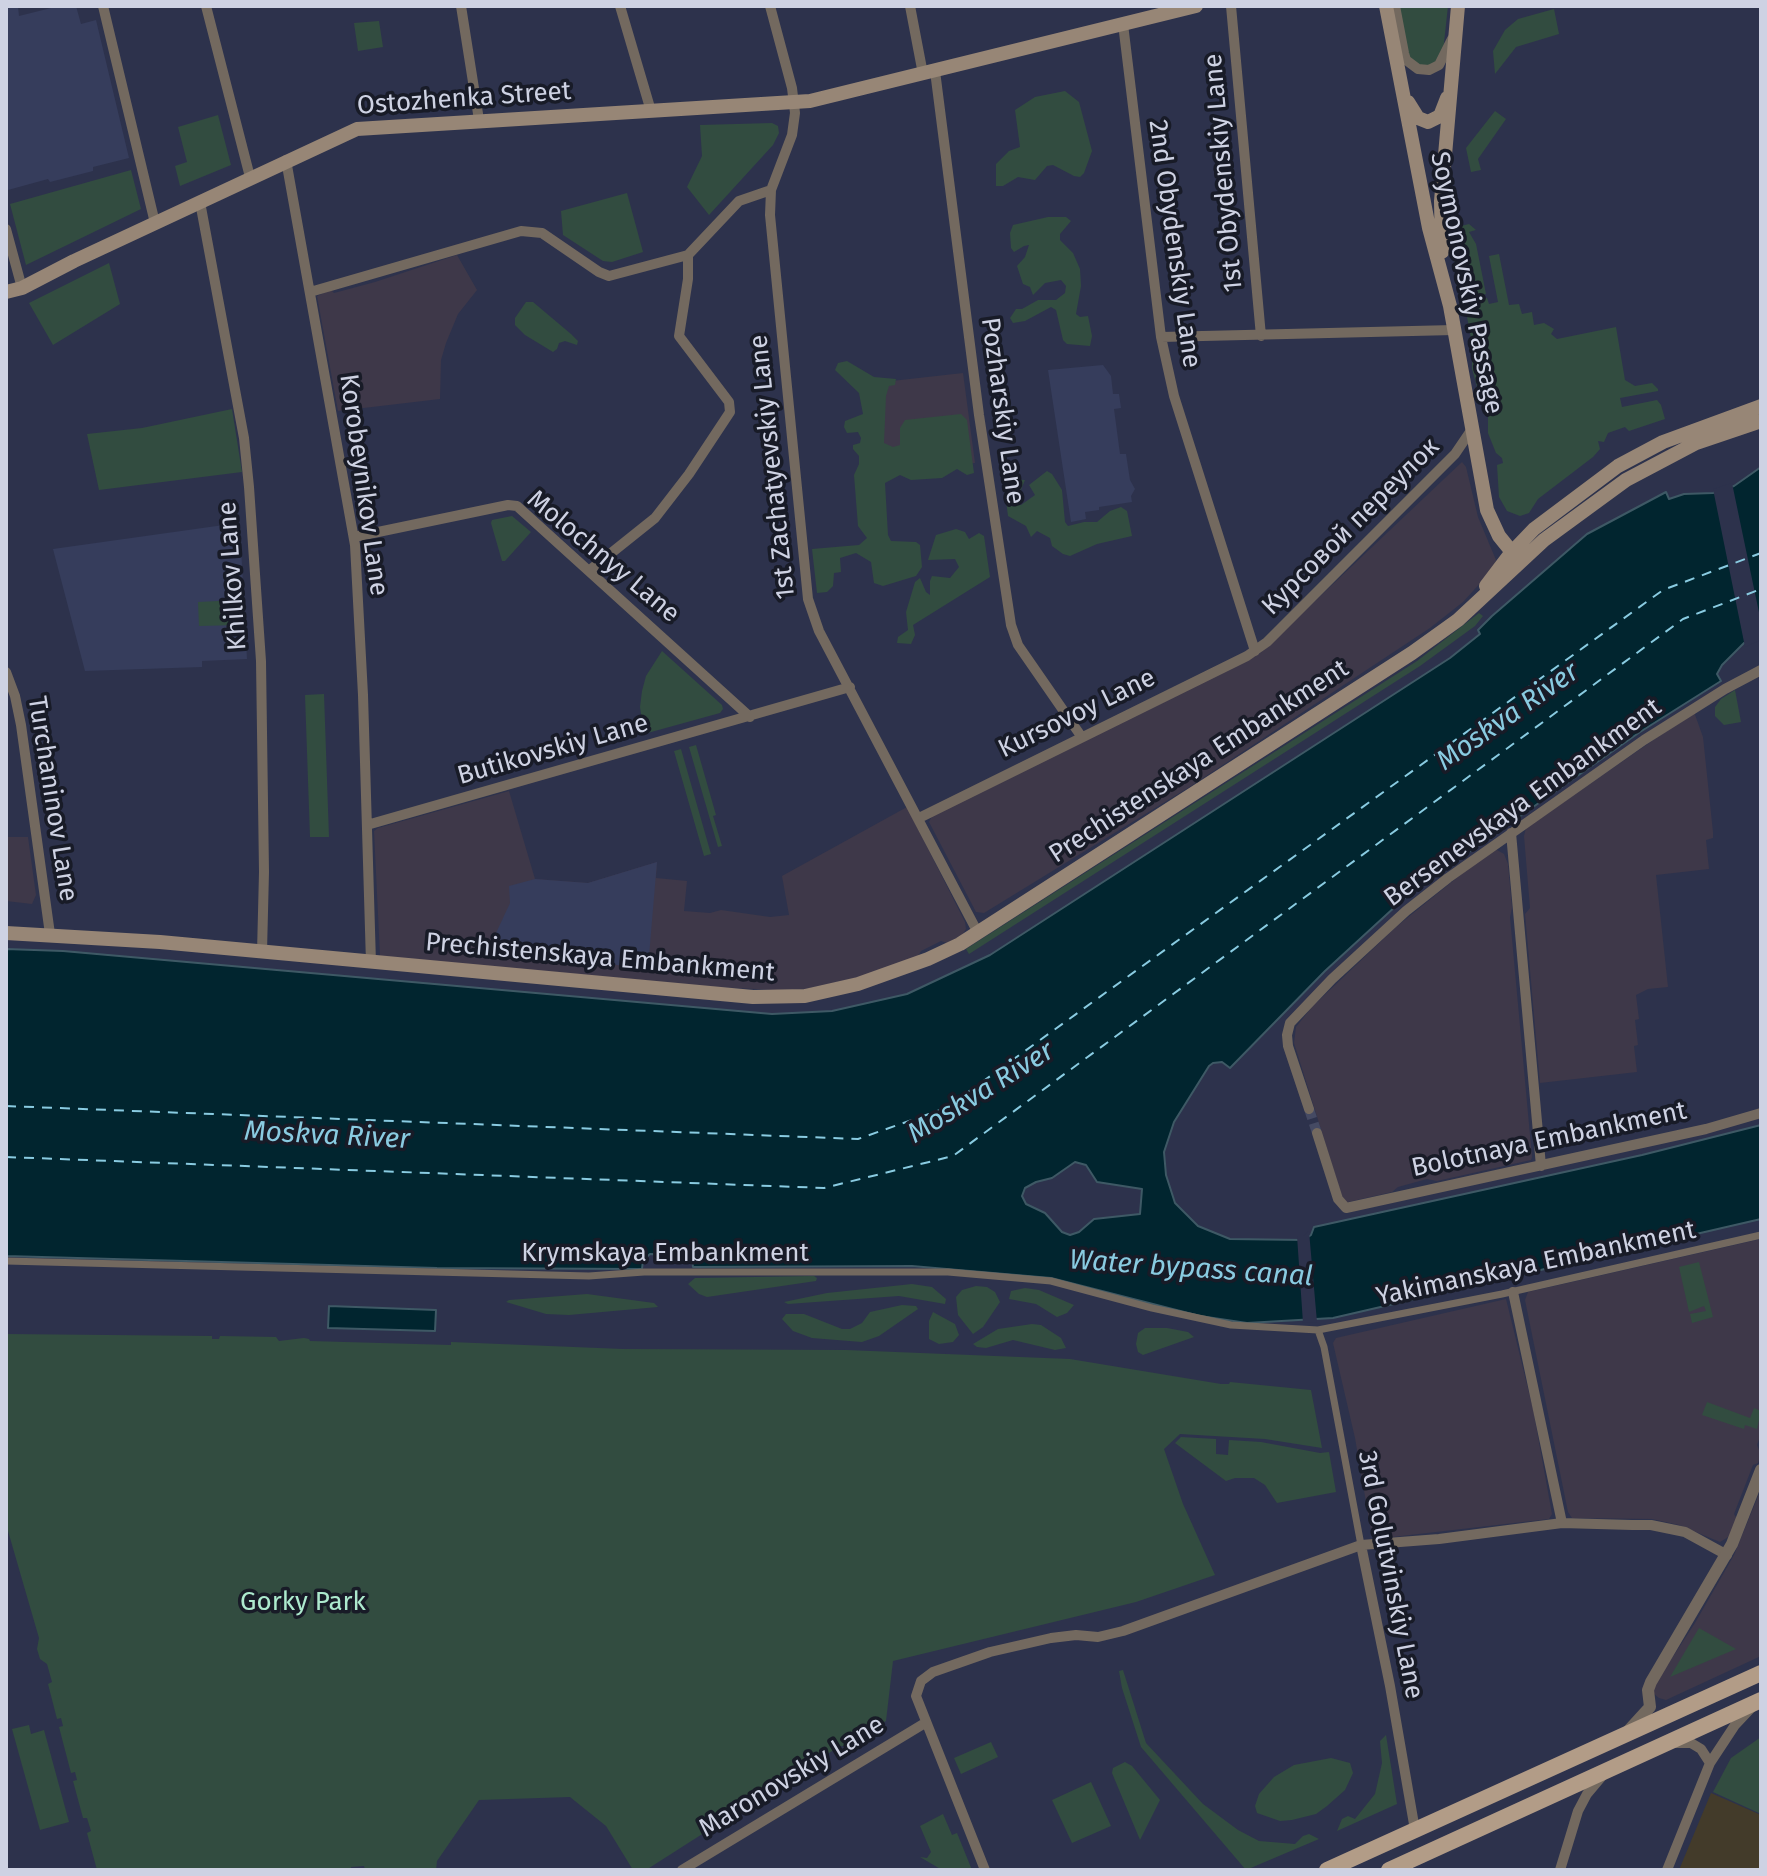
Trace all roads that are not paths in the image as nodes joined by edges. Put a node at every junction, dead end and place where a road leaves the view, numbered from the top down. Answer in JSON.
{"nodes":[{"id":1,"x":103,"y":6,"type":"edge"},
{"id":2,"x":206,"y":6,"type":"edge"},
{"id":3,"x":461,"y":6,"type":"edge"},
{"id":4,"x":620,"y":6,"type":"edge"},
{"id":5,"x":770,"y":6,"type":"edge"},
{"id":6,"x":910,"y":6,"type":"edge"},
{"id":7,"x":1196,"y":6,"type":"edge"},
{"id":8,"x":1231,"y":6,"type":"edge"},
{"id":9,"x":1386,"y":6,"type":"edge"},
{"id":10,"x":1395,"y":6,"type":"edge"},
{"id":11,"x":1458,"y":6,"type":"edge"},
{"id":12,"x":1123,"y":24,"type":"junction"},
{"id":13,"x":1455,"y":33,"type":"junction"},
{"id":14,"x":929,"y":72,"type":"junction"},
{"id":15,"x":1452,"y":83,"type":"junction"},
{"id":16,"x":1404,"y":95,"type":"junction"},
{"id":17,"x":794,"y":103,"type":"junction"},
{"id":18,"x":651,"y":111,"type":"junction"},
{"id":19,"x":479,"y":120,"type":"junction"},
{"id":20,"x":286,"y":160,"type":"junction"},
{"id":21,"x":250,"y":177,"type":"junction"},
{"id":22,"x":771,"y":190,"type":"junction"},
{"id":23,"x":200,"y":202,"type":"junction"},
{"id":24,"x":155,"y":223,"type":"junction"},
{"id":25,"x":6,"y":229,"type":"edge"},
{"id":26,"x":688,"y":255,"type":"junction"},
{"id":27,"x":1443,"y":273,"type":"junction"},
{"id":28,"x":22,"y":288,"type":"junction"},
{"id":29,"x":6,"y":292,"type":"edge"},
{"id":30,"x":310,"y":292,"type":"junction"},
{"id":31,"x":6,"y":304,"type":"edge"},
{"id":32,"x":1454,"y":330,"type":"junction"},
{"id":33,"x":1261,"y":336,"type":"junction"},
{"id":34,"x":1161,"y":337,"type":"junction"},
{"id":35,"x":1761,"y":406,"type":"edge"},
{"id":36,"x":1761,"y":421,"type":"edge"},
{"id":37,"x":1472,"y":429,"type":"junction"},
{"id":38,"x":354,"y":537,"type":"junction"},
{"id":39,"x":1515,"y":557,"type":"junction"},
{"id":40,"x":590,"y":570,"type":"junction"},
{"id":41,"x":1255,"y":651,"type":"junction"},
{"id":42,"x":1761,"y":670,"type":"edge"},
{"id":43,"x":6,"y":672,"type":"edge"},
{"id":44,"x":850,"y":687,"type":"junction"},
{"id":45,"x":750,"y":717,"type":"junction"},
{"id":46,"x":1081,"y":736,"type":"junction"},
{"id":47,"x":919,"y":818,"type":"junction"},
{"id":48,"x":367,"y":825,"type":"junction"},
{"id":49,"x":1511,"y":833,"type":"junction"},
{"id":50,"x":6,"y":924,"type":"edge"},
{"id":51,"x":6,"y":933,"type":"edge"},
{"id":52,"x":978,"y":933,"type":"junction"},
{"id":53,"x":48,"y":934,"type":"junction"},
{"id":54,"x":262,"y":952,"type":"junction"},
{"id":55,"x":371,"y":963,"type":"junction"},
{"id":56,"x":1309,"y":1109,"type":"tunnel mouth"},
{"id":57,"x":1761,"y":1113,"type":"edge"},
{"id":58,"x":1317,"y":1133,"type":"tunnel mouth"},
{"id":59,"x":1541,"y":1166,"type":"junction"},
{"id":60,"x":1761,"y":1235,"type":"edge"},
{"id":61,"x":6,"y":1261,"type":"edge"},
{"id":62,"x":1513,"y":1292,"type":"junction"},
{"id":63,"x":1318,"y":1330,"type":"junction"},
{"id":64,"x":1761,"y":1470,"type":"edge"},
{"id":65,"x":1562,"y":1523,"type":"junction"},
{"id":66,"x":1361,"y":1545,"type":"junction"},
{"id":67,"x":1727,"y":1555,"type":"junction"},
{"id":68,"x":1761,"y":1673,"type":"edge"},
{"id":69,"x":1759,"y":1701,"type":"edge"},
{"id":70,"x":925,"y":1723,"type":"junction"},
{"id":71,"x":1624,"y":1735,"type":"junction"},
{"id":72,"x":1669,"y":1743,"type":"junction"},
{"id":73,"x":1710,"y":1763,"type":"junction"},
{"id":74,"x":1608,"y":1770,"type":"junction"},
{"id":75,"x":1415,"y":1830,"type":"junction"},
{"id":76,"x":682,"y":1870,"type":"edge"},
{"id":77,"x":985,"y":1870,"type":"edge"},
{"id":78,"x":1327,"y":1870,"type":"edge"},
{"id":79,"x":1389,"y":1870,"type":"edge"},
{"id":80,"x":1560,"y":1870,"type":"edge"},
{"id":81,"x":1667,"y":1870,"type":"edge"}],
"edges":[{"from":1,"to":24,"type":"street"},
{"from":2,"to":21,"type":"street"},
{"from":3,"to":19,"type":"street"},
{"from":4,"to":18,"type":"street"},
{"from":5,"to":17,"type":"street","name":"1st Zachatyevskiy Lane"},
{"from":6,"to":14,"type":"street","name":"Pozharskiy Lane"},
{"from":7,"to":12,"type":"main road"},
{"from":8,"to":33,"type":"street","name":"1st Obydenskiy Lane"},
{"from":9,"to":16,"type":"main road","name":"Soymonovskiy Passage"},
{"from":10,"to":13,"type":"street"},
{"from":11,"to":13,"type":"main road"},
{"from":12,"to":14,"type":"main road"},
{"from":12,"to":34,"type":"street","name":"2nd Obydenskiy Lane"},
{"from":13,"to":15,"type":"main road"},
{"from":14,"to":17,"type":"main road"},
{"from":14,"to":46,"type":"street","name":"Pozharskiy Lane"},
{"from":15,"to":16,"type":"main road"},
{"from":15,"to":27,"type":"main road"},
{"from":16,"to":27,"type":"main road","name":"Soymonovskiy Passage"},
{"from":17,"to":18,"type":"main road","name":"Ostozhenka Street"},
{"from":17,"to":22,"type":"street","name":"1st Zachatyevskiy Lane"},
{"from":18,"to":19,"type":"main road","name":"Ostozhenka Street"},
{"from":19,"to":20,"type":"main road","name":"Ostozhenka Street"},
{"from":20,"to":21,"type":"main road","name":"Ostozhenka Street"},
{"from":20,"to":30,"type":"street","name":"Korobeynikov Lane"},
{"from":21,"to":23,"type":"main road","name":"Ostozhenka Street"},
{"from":22,"to":26,"type":"street"},
{"from":22,"to":44,"type":"street","name":"1st Zachatyevskiy Lane"},
{"from":23,"to":24,"type":"main road"},
{"from":23,"to":54,"type":"street","name":"Khilkov Lane"},
{"from":24,"to":28,"type":"main road"},
{"from":25,"to":28,"type":"street"},
{"from":26,"to":30,"type":"street"},
{"from":26,"to":40,"type":"street"},
{"from":27,"to":32,"type":"main road","name":"Soymonovskiy Passage"},
{"from":28,"to":29,"type":"main road"},
{"from":28,"to":31,"type":"main road"},
{"from":30,"to":38,"type":"street","name":"Korobeynikov Lane"},
{"from":32,"to":33,"type":"street"},
{"from":32,"to":37,"type":"main road","name":"Soymonovskiy Passage"},
{"from":33,"to":34,"type":"street"},
{"from":34,"to":41,"type":"street","name":"2nd Obydenskiy Lane"},
{"from":35,"to":39,"type":"main road","name":"Prechistenskaya Embankment"},
{"from":36,"to":39,"type":"main road","name":"Prechistenskaya Embankment"},
{"from":37,"to":39,"type":"main road","name":"Soymonovskiy Passage"},
{"from":37,"to":41,"type":"street","name":"Курсовой переулок"},
{"from":38,"to":40,"type":"street","name":"Molochnyy Lane"},
{"from":38,"to":48,"type":"street","name":"Korobeynikov Lane"},
{"from":39,"to":52,"type":"main road","name":"Prechistenskaya Embankment"},
{"from":40,"to":45,"type":"street","name":"Molochnyy Lane"},
{"from":41,"to":46,"type":"street","name":"Kursovoy Lane"},
{"from":42,"to":49,"type":"street","name":"Bersenevskaya Embankment"},
{"from":43,"to":53,"type":"street","name":"Turchaninov Lane"},
{"from":44,"to":45,"type":"street","name":"Butikovskiy Lane"},
{"from":44,"to":47,"type":"street","name":"1st Zachatyevskiy Lane"},
{"from":45,"to":48,"type":"street","name":"Butikovskiy Lane"},
{"from":46,"to":47,"type":"street","name":"Kursovoy Lane"},
{"from":47,"to":52,"type":"street","name":"1st Zachatyevskiy Lane"},
{"from":48,"to":55,"type":"street","name":"Korobeynikov Lane"},
{"from":49,"to":56,"type":"street","name":"Bersenevskaya Embankment"},
{"from":49,"to":59,"type":"street"},
{"from":50,"to":53,"type":"main road","name":"Prechistenskaya Embankment"},
{"from":51,"to":53,"type":"main road","name":"Prechistenskaya Embankment"},
{"from":52,"to":55,"type":"main road","name":"Prechistenskaya Embankment"},
{"from":53,"to":54,"type":"main road","name":"Prechistenskaya Embankment"},
{"from":54,"to":55,"type":"main road","name":"Prechistenskaya Embankment"},
{"from":57,"to":59,"type":"street","name":"Bolotnaya Embankment"},
{"from":58,"to":59,"type":"street","name":"Bolotnaya Embankment"},
{"from":60,"to":62,"type":"street","name":"Yakimanskaya Embankment"},
{"from":61,"to":63,"type":"street","name":"Krymskaya Embankment"},
{"from":62,"to":63,"type":"street","name":"Yakimanskaya Embankment"},
{"from":62,"to":65,"type":"street"},
{"from":63,"to":66,"type":"street","name":"3rd Golutvinskiy Lane"},
{"from":64,"to":67,"type":"street"},
{"from":65,"to":66,"type":"street"},
{"from":65,"to":67,"type":"street"},
{"from":66,"to":70,"type":"street"},
{"from":66,"to":75,"type":"street","name":"3rd Golutvinskiy Lane"},
{"from":67,"to":71,"type":"street"},
{"from":68,"to":71,"type":"main road"},
{"from":69,"to":72,"type":"main road"},
{"from":69,"to":73,"type":"street"},
{"from":70,"to":76,"type":"street","name":"Maronovskiy Lane"},
{"from":70,"to":77,"type":"street"},
{"from":71,"to":75,"type":"main road"},
{"from":72,"to":73,"type":"street"},
{"from":72,"to":74,"type":"main road"},
{"from":73,"to":81,"type":"street"},
{"from":74,"to":79,"type":"main road"},
{"from":74,"to":80,"type":"street"},
{"from":75,"to":78,"type":"main road"}]}
